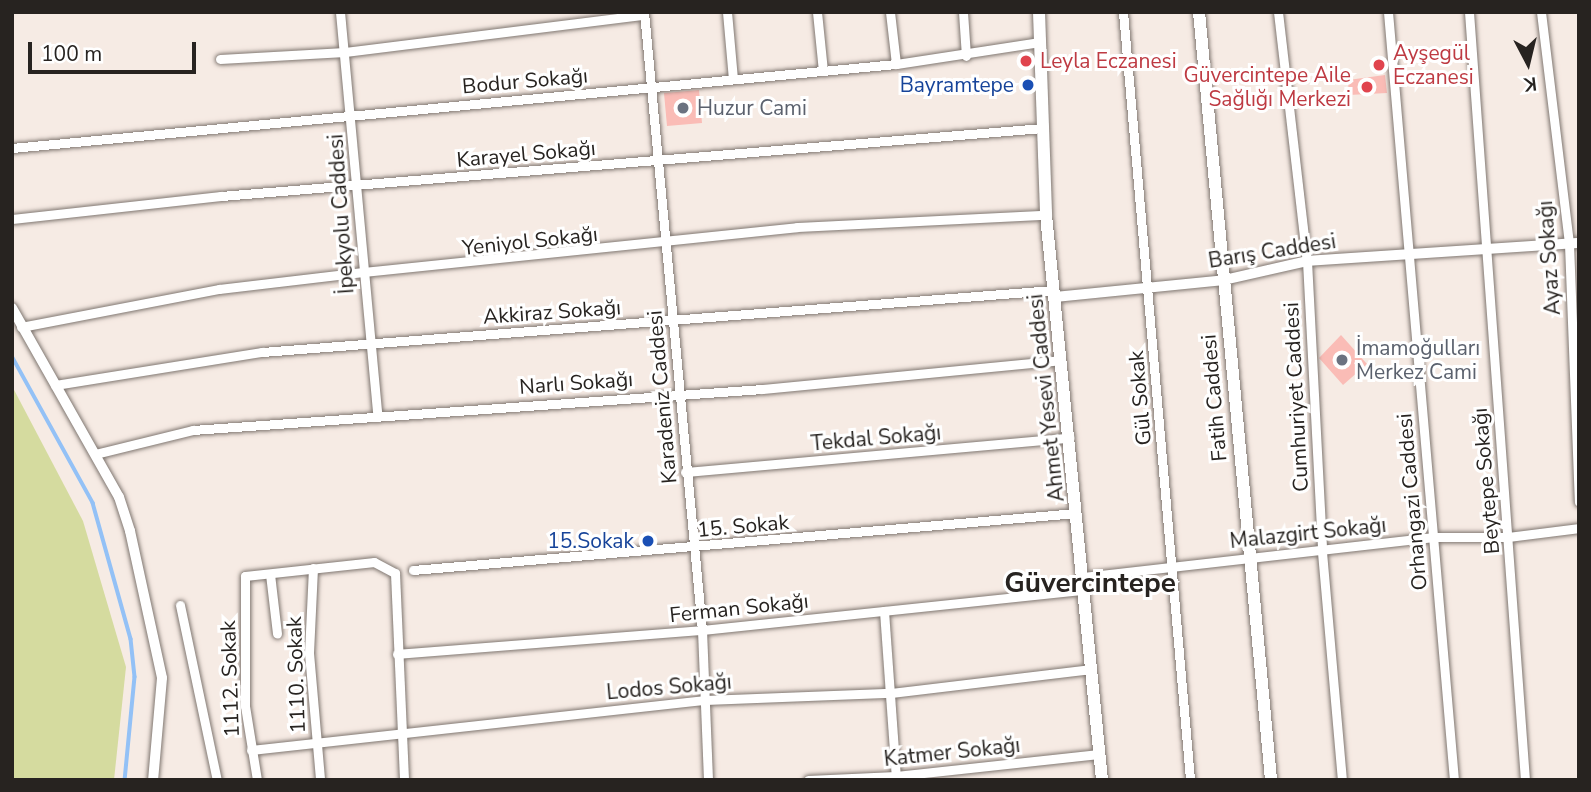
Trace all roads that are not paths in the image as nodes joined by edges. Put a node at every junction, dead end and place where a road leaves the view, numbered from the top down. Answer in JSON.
{"nodes":[{"id":1,"x":340,"y":12,"type":"edge"},
{"id":2,"x":727,"y":12,"type":"edge"},
{"id":3,"x":817,"y":12,"type":"edge"},
{"id":4,"x":890,"y":12,"type":"edge"},
{"id":5,"x":963,"y":12,"type":"edge"},
{"id":6,"x":1039,"y":12,"type":"edge"},
{"id":7,"x":1124,"y":12,"type":"edge"},
{"id":8,"x":1199,"y":12,"type":"edge"},
{"id":9,"x":1278,"y":12,"type":"edge"},
{"id":10,"x":1388,"y":12,"type":"edge"},
{"id":11,"x":1468,"y":12,"type":"edge"},
{"id":12,"x":1541,"y":12,"type":"edge"},
{"id":13,"x":644,"y":14,"type":"edge"},
{"id":14,"x":1040,"y":42,"type":"junction"},
{"id":15,"x":345,"y":52,"type":"junction"},
{"id":16,"x":965,"y":56,"type":"junction"},
{"id":17,"x":220,"y":59,"type":"dead end"},
{"id":18,"x":896,"y":64,"type":"junction"},
{"id":19,"x":823,"y":71,"type":"junction"},
{"id":20,"x":733,"y":79,"type":"junction"},
{"id":21,"x":650,"y":87,"type":"junction"},
{"id":22,"x":351,"y":115,"type":"junction"},
{"id":23,"x":1043,"y":128,"type":"junction"},
{"id":24,"x":12,"y":148,"type":"edge"},
{"id":25,"x":657,"y":159,"type":"junction"},
{"id":26,"x":354,"y":188,"type":"junction"},
{"id":27,"x":1046,"y":215,"type":"junction"},
{"id":28,"x":12,"y":219,"type":"edge"},
{"id":29,"x":666,"y":243,"type":"junction"},
{"id":30,"x":1574,"y":244,"type":"edge"},
{"id":31,"x":1487,"y":250,"type":"junction"},
{"id":32,"x":1407,"y":254,"type":"junction"},
{"id":33,"x":1307,"y":261,"type":"junction"},
{"id":34,"x":363,"y":272,"type":"junction"},
{"id":35,"x":1224,"y":281,"type":"junction"},
{"id":36,"x":1147,"y":288,"type":"junction"},
{"id":37,"x":1055,"y":293,"type":"junction"},
{"id":38,"x":12,"y":308,"type":"edge"},
{"id":39,"x":673,"y":320,"type":"junction"},
{"id":40,"x":21,"y":327,"type":"junction"},
{"id":41,"x":369,"y":343,"type":"junction"},
{"id":42,"x":1061,"y":360,"type":"junction"},
{"id":43,"x":54,"y":385,"type":"junction"},
{"id":44,"x":677,"y":394,"type":"junction"},
{"id":45,"x":377,"y":414,"type":"junction"},
{"id":46,"x":1069,"y":438,"type":"junction"},
{"id":47,"x":95,"y":454,"type":"junction"},
{"id":48,"x":685,"y":472,"type":"junction"},
{"id":49,"x":1579,"y":502,"type":"edge"},
{"id":50,"x":1076,"y":513,"type":"junction"},
{"id":51,"x":1579,"y":528,"type":"edge"},
{"id":52,"x":1432,"y":537,"type":"junction"},
{"id":53,"x":1508,"y":537,"type":"junction"},
{"id":54,"x":693,"y":548,"type":"junction"},
{"id":55,"x":1322,"y":552,"type":"junction"},
{"id":56,"x":1247,"y":557,"type":"junction"},
{"id":57,"x":1174,"y":563,"type":"junction"},
{"id":58,"x":313,"y":568,"type":"junction"},
{"id":59,"x":413,"y":570,"type":"dead end"},
{"id":60,"x":270,"y":574,"type":"junction"},
{"id":61,"x":1083,"y":584,"type":"junction"},
{"id":62,"x":180,"y":605,"type":"dead end"},
{"id":63,"x":884,"y":611,"type":"junction"},
{"id":64,"x":702,"y":630,"type":"junction"},
{"id":65,"x":278,"y":634,"type":"dead end"},
{"id":66,"x":397,"y":654,"type":"junction"},
{"id":67,"x":1092,"y":668,"type":"junction"},
{"id":68,"x":891,"y":693,"type":"junction"},
{"id":69,"x":705,"y":700,"type":"junction"},
{"id":70,"x":402,"y":731,"type":"junction"},
{"id":71,"x":316,"y":739,"type":"junction"},
{"id":72,"x":251,"y":750,"type":"junction"},
{"id":73,"x":1099,"y":754,"type":"junction"},
{"id":74,"x":896,"y":778,"type":"edge"},
{"id":75,"x":153,"y":780,"type":"edge"},
{"id":76,"x":217,"y":780,"type":"edge"},
{"id":77,"x":257,"y":780,"type":"edge"},
{"id":78,"x":320,"y":780,"type":"edge"},
{"id":79,"x":404,"y":780,"type":"edge"},
{"id":80,"x":708,"y":780,"type":"edge"},
{"id":81,"x":808,"y":780,"type":"edge"},
{"id":82,"x":1102,"y":780,"type":"edge"},
{"id":83,"x":1190,"y":780,"type":"edge"},
{"id":84,"x":1271,"y":780,"type":"edge"},
{"id":85,"x":1342,"y":780,"type":"edge"},
{"id":86,"x":1454,"y":780,"type":"edge"},
{"id":87,"x":1525,"y":780,"type":"edge"}],
"edges":[{"from":1,"to":15,"type":"street","name":"İpekyolu Caddesi"},
{"from":2,"to":20,"type":"street"},
{"from":3,"to":19,"type":"street"},
{"from":4,"to":18,"type":"street"},
{"from":5,"to":16,"type":"street"},
{"from":6,"to":14,"type":"main road","name":"Ahmet Yesevi Caddesi"},
{"from":7,"to":36,"type":"street","name":"Gül Sokak"},
{"from":8,"to":35,"type":"main road","name":"Fatih Caddesi"},
{"from":9,"to":33,"type":"street","name":"Cumhuriyet Caddesi"},
{"from":10,"to":32,"type":"street","name":"Orhangazi Caddesi"},
{"from":11,"to":31,"type":"street","name":"Beytepe Sokağı"},
{"from":12,"to":30,"type":"street","name":"Ayaz Sokağı"},
{"from":13,"to":15,"type":"street"},
{"from":13,"to":21,"type":"street","name":"Karadeniz Caddesi"},
{"from":14,"to":16,"type":"street","name":"Bodur Sokağı"},
{"from":14,"to":23,"type":"main road","name":"Ahmet Yesevi Caddesi"},
{"from":15,"to":17,"type":"street"},
{"from":15,"to":22,"type":"street","name":"İpekyolu Caddesi"},
{"from":16,"to":18,"type":"street","name":"Bodur Sokağı"},
{"from":18,"to":19,"type":"street","name":"Bodur Sokağı"},
{"from":19,"to":20,"type":"street","name":"Bodur Sokağı"},
{"from":20,"to":21,"type":"street","name":"Bodur Sokağı"},
{"from":21,"to":22,"type":"street","name":"Bodur Sokağı"},
{"from":21,"to":25,"type":"street","name":"Karadeniz Caddesi"},
{"from":22,"to":24,"type":"street","name":"Bodur Sokağı"},
{"from":22,"to":26,"type":"street","name":"İpekyolu Caddesi"},
{"from":23,"to":25,"type":"street","name":"Karayel Sokağı"},
{"from":23,"to":27,"type":"main road","name":"Ahmet Yesevi Caddesi"},
{"from":25,"to":26,"type":"street","name":"Karayel Sokağı"},
{"from":25,"to":29,"type":"street","name":"Karadeniz Caddesi"},
{"from":26,"to":28,"type":"street","name":"Karayel Sokağı"},
{"from":26,"to":34,"type":"street","name":"İpekyolu Caddesi"},
{"from":27,"to":29,"type":"street","name":"Yeniyol Sokağı"},
{"from":27,"to":37,"type":"main road","name":"Ahmet Yesevi Caddesi"},
{"from":29,"to":34,"type":"street","name":"Yeniyol Sokağı"},
{"from":29,"to":39,"type":"street","name":"Karadeniz Caddesi"},
{"from":30,"to":31,"type":"street","name":"Barış Caddesi"},
{"from":30,"to":49,"type":"street","name":"Ayaz Sokağı"},
{"from":31,"to":32,"type":"street","name":"Barış Caddesi"},
{"from":31,"to":53,"type":"street","name":"Beytepe Sokağı"},
{"from":32,"to":33,"type":"street","name":"Barış Caddesi"},
{"from":32,"to":52,"type":"street","name":"Orhangazi Caddesi"},
{"from":33,"to":35,"type":"street","name":"Barış Caddesi"},
{"from":33,"to":55,"type":"street","name":"Cumhuriyet Caddesi"},
{"from":34,"to":40,"type":"street","name":"Yeniyol Sokağı"},
{"from":34,"to":41,"type":"street","name":"İpekyolu Caddesi"},
{"from":35,"to":36,"type":"street","name":"Barış Caddesi"},
{"from":35,"to":56,"type":"main road","name":"Fatih Caddesi"},
{"from":36,"to":37,"type":"street","name":"Barış Caddesi"},
{"from":36,"to":57,"type":"street","name":"Gül Sokak"},
{"from":37,"to":39,"type":"street","name":"Akkiraz Sokağı"},
{"from":37,"to":42,"type":"main road","name":"Ahmet Yesevi Caddesi"},
{"from":38,"to":40,"type":"street"},
{"from":39,"to":41,"type":"street","name":"Akkiraz Sokağı"},
{"from":39,"to":44,"type":"street","name":"Karadeniz Caddesi"},
{"from":40,"to":43,"type":"street"},
{"from":41,"to":43,"type":"street","name":"Akkiraz Sokağı"},
{"from":41,"to":45,"type":"street","name":"İpekyolu Caddesi"},
{"from":42,"to":44,"type":"street","name":"Narlı Sokağı"},
{"from":42,"to":46,"type":"main road","name":"Ahmet Yesevi Caddesi"},
{"from":43,"to":47,"type":"street"},
{"from":44,"to":45,"type":"street","name":"Narlı Sokağı"},
{"from":44,"to":48,"type":"street","name":"Karadeniz Caddesi"},
{"from":45,"to":47,"type":"street","name":"Narlı Sokağı"},
{"from":46,"to":48,"type":"street","name":"Tekdal Sokağı"},
{"from":46,"to":50,"type":"main road","name":"Ahmet Yesevi Caddesi"},
{"from":47,"to":75,"type":"street"},
{"from":48,"to":54,"type":"street","name":"Karadeniz Caddesi"},
{"from":50,"to":54,"type":"street","name":"15. Sokak"},
{"from":50,"to":61,"type":"main road","name":"Ahmet Yesevi Caddesi"},
{"from":51,"to":53,"type":"street","name":"Malazgirt Sokağı"},
{"from":52,"to":53,"type":"street","name":"Malazgirt Sokağı"},
{"from":52,"to":55,"type":"street","name":"Malazgirt Sokağı"},
{"from":52,"to":86,"type":"street","name":"Orhangazi Caddesi"},
{"from":53,"to":87,"type":"street","name":"Beytepe Sokağı"},
{"from":54,"to":59,"type":"street","name":"15. Sokak"},
{"from":54,"to":64,"type":"street","name":"Karadeniz Caddesi"},
{"from":55,"to":56,"type":"street","name":"Malazgirt Sokağı"},
{"from":55,"to":85,"type":"street","name":"Cumhuriyet Caddesi"},
{"from":56,"to":57,"type":"street","name":"Malazgirt Sokağı"},
{"from":56,"to":84,"type":"main road","name":"Fatih Caddesi"},
{"from":57,"to":61,"type":"street","name":"Malazgirt Sokağı"},
{"from":57,"to":83,"type":"street","name":"Gül Sokak"},
{"from":58,"to":60,"type":"street"},
{"from":58,"to":66,"type":"street"},
{"from":58,"to":71,"type":"street","name":"1110. Sokak"},
{"from":60,"to":65,"type":"street"},
{"from":60,"to":72,"type":"street","name":"1112. Sokak"},
{"from":61,"to":63,"type":"street","name":"Ferman Sokağı"},
{"from":61,"to":67,"type":"main road","name":"Ahmet Yesevi Caddesi"},
{"from":62,"to":76,"type":"street"},
{"from":63,"to":64,"type":"street","name":"Ferman Sokağı"},
{"from":63,"to":68,"type":"street"},
{"from":64,"to":66,"type":"street","name":"Ferman Sokağı"},
{"from":64,"to":69,"type":"street","name":"Karadeniz Caddesi"},
{"from":66,"to":70,"type":"street"},
{"from":67,"to":68,"type":"street","name":"Lodos Sokağı"},
{"from":67,"to":73,"type":"main road","name":"Ahmet Yesevi Caddesi"},
{"from":68,"to":69,"type":"street","name":"Lodos Sokağı"},
{"from":68,"to":74,"type":"street"},
{"from":69,"to":70,"type":"street","name":"Lodos Sokağı"},
{"from":69,"to":80,"type":"street","name":"Karadeniz Caddesi"},
{"from":70,"to":71,"type":"street","name":"Lodos Sokağı"},
{"from":70,"to":79,"type":"street"},
{"from":71,"to":72,"type":"street","name":"Lodos Sokağı"},
{"from":71,"to":78,"type":"street","name":"1110. Sokak"},
{"from":72,"to":77,"type":"street","name":"1112. Sokak"},
{"from":73,"to":74,"type":"street","name":"Katmer Sokağı"},
{"from":73,"to":82,"type":"main road","name":"Ahmet Yesevi Caddesi"},
{"from":74,"to":81,"type":"street","name":"Katmer Sokağı"}]}
